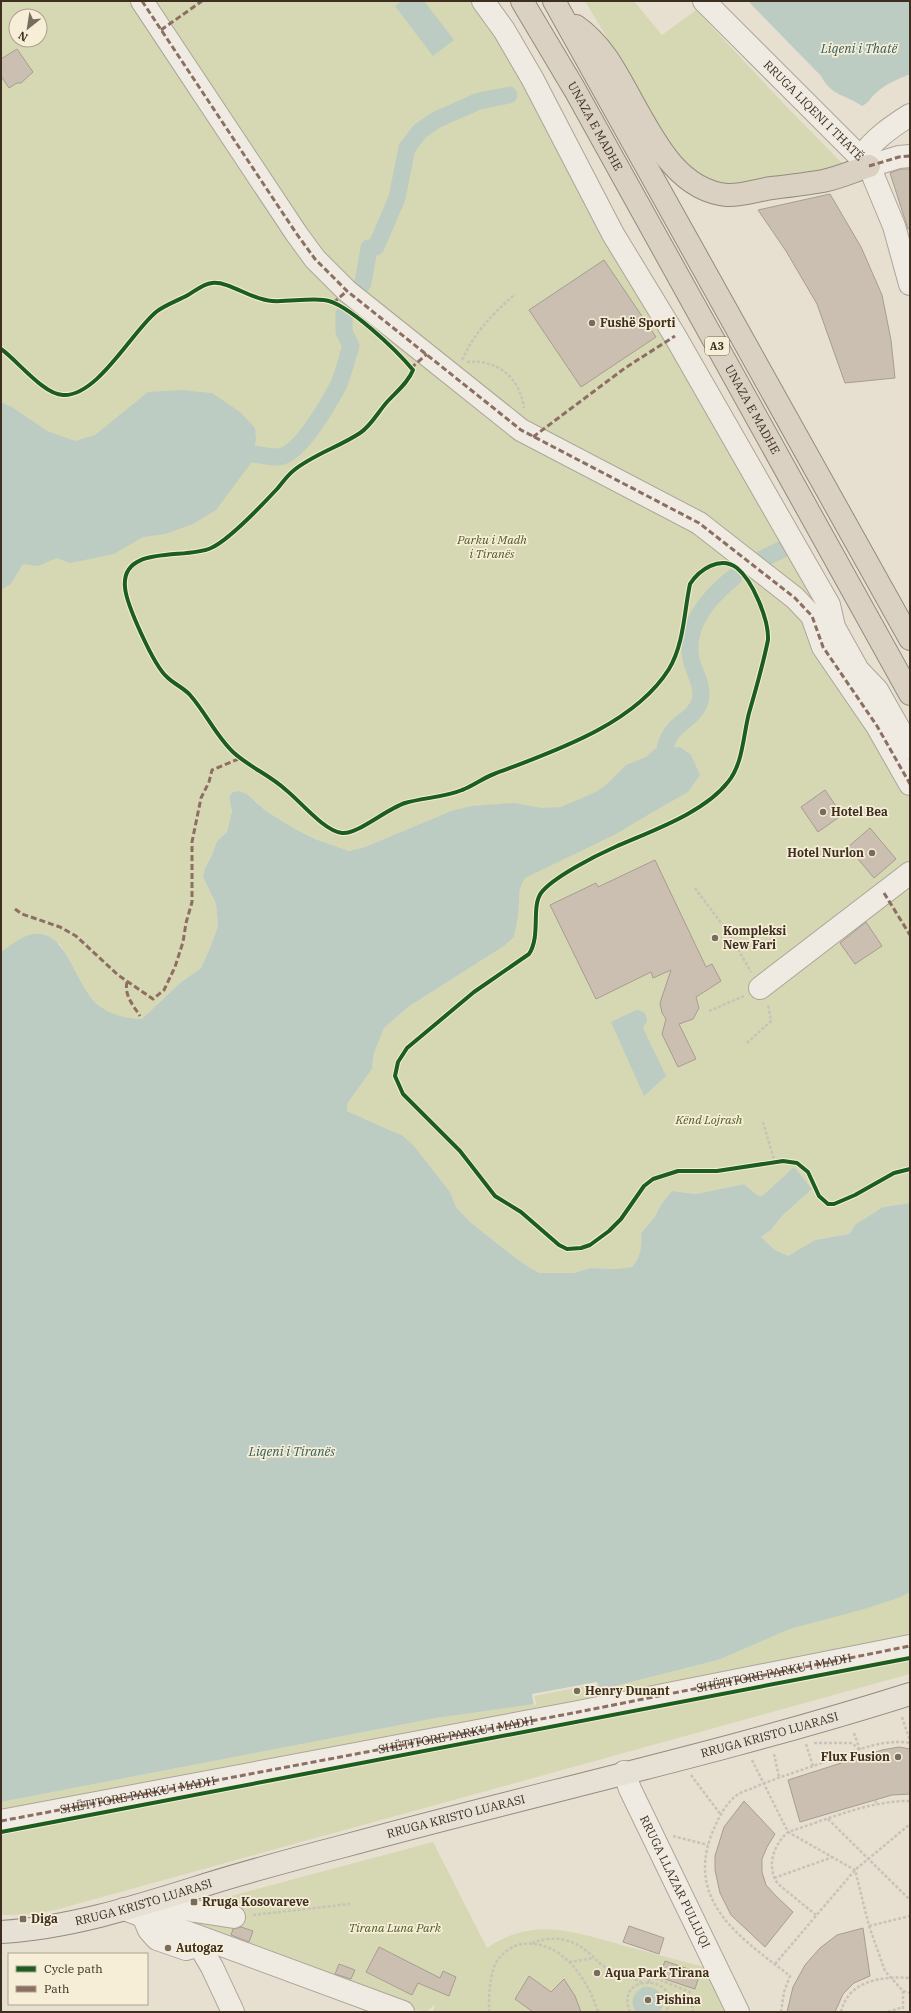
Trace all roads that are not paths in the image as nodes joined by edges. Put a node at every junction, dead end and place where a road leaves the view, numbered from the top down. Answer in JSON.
{"nodes":[{"id":1,"x":142,"y":1,"type":"edge"},
{"id":2,"x":483,"y":1,"type":"edge"},
{"id":3,"x":522,"y":1,"type":"edge"},
{"id":4,"x":704,"y":1,"type":"edge"},
{"id":5,"x":559,"y":7,"type":"edge"},
{"id":6,"x":910,"y":115,"type":"edge"},
{"id":7,"x":910,"y":156,"type":"edge"},
{"id":8,"x":865,"y":161,"type":"junction"},
{"id":9,"x":910,"y":284,"type":"edge"},
{"id":10,"x":910,"y":638,"type":"edge"},
{"id":11,"x":910,"y":694,"type":"edge"},
{"id":12,"x":910,"y":748,"type":"edge"},
{"id":13,"x":910,"y":784,"type":"edge"},
{"id":14,"x":910,"y":873,"type":"edge"},
{"id":15,"x":762,"y":986,"type":"road end"},
{"id":16,"x":910,"y":1646,"type":"edge"},
{"id":17,"x":910,"y":1694,"type":"edge"},
{"id":18,"x":624,"y":1772,"type":"junction"},
{"id":19,"x":1,"y":1821,"type":"edge"},
{"id":20,"x":141,"y":1909,"type":"junction"},
{"id":21,"x":234,"y":1917,"type":"road end"},
{"id":22,"x":1,"y":1932,"type":"edge"},
{"id":23,"x":196,"y":1940,"type":"junction"},
{"id":24,"x":233,"y":2012,"type":"edge"},
{"id":25,"x":403,"y":2012,"type":"edge"},
{"id":26,"x":738,"y":2012,"type":"edge"}],
"edges":[{"from":1,"to":13,"type":"street"},
{"from":2,"to":12,"type":"street"},
{"from":3,"to":11,"type":"highway","name":"UNAZA E MADHE","number":"A3"},
{"from":4,"to":8,"type":"street","name":"RRUGA LIQENI I THATË"},
{"from":5,"to":8,"type":"highway"},
{"from":5,"to":10,"type":"highway","number":"A3"},
{"from":6,"to":8,"type":"street"},
{"from":7,"to":8,"type":"street"},
{"from":8,"to":9,"type":"street","name":"RRUGA LIQENI I THATË"},
{"from":14,"to":15,"type":"street"},
{"from":16,"to":19,"type":"street","name":"SHËTITORE PARKU I MADH"},
{"from":17,"to":18,"type":"main road","name":"RRUGA KRISTO LUARASI"},
{"from":18,"to":20,"type":"main road","name":"RRUGA KRISTO LUARASI"},
{"from":18,"to":26,"type":"street","name":"RRUGA LLAZAR PULLUQI"},
{"from":20,"to":21,"type":"street"},
{"from":20,"to":22,"type":"main road","name":"RRUGA KRISTO LUARASI"},
{"from":20,"to":23,"type":"street"},
{"from":23,"to":24,"type":"street"},
{"from":23,"to":25,"type":"street"}]}
